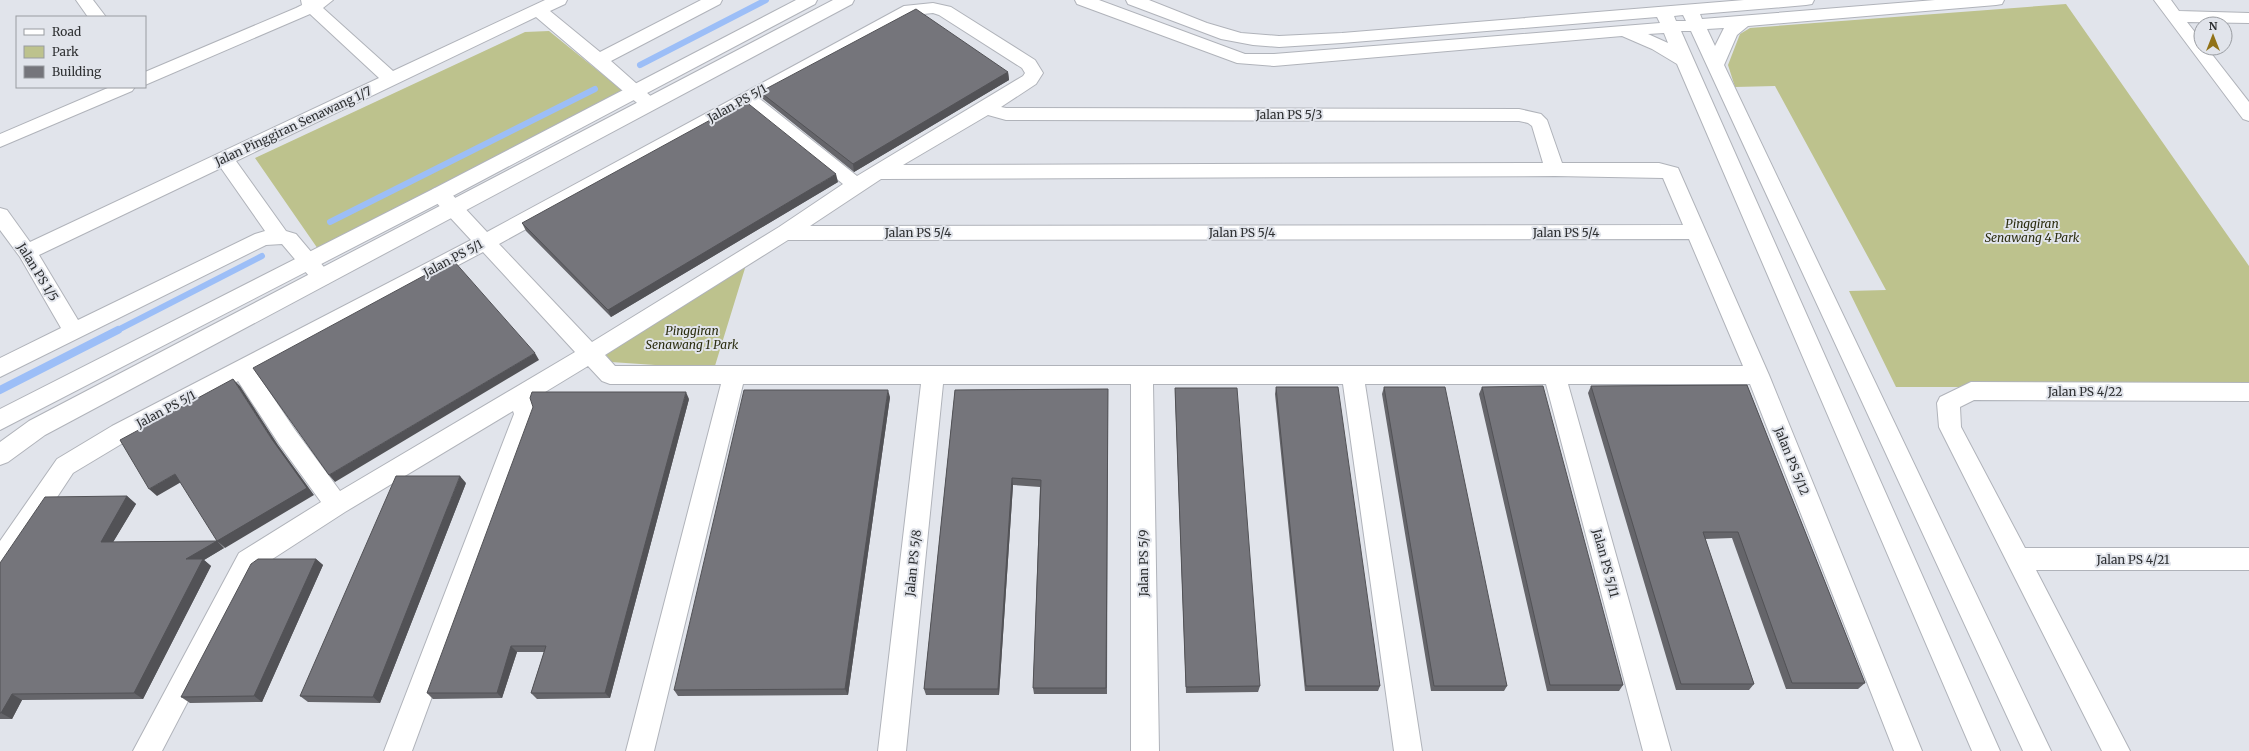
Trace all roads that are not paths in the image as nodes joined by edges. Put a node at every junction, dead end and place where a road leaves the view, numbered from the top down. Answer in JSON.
{"nodes":[{"id":1,"x":84,"y":0,"type":"edge"},
{"id":2,"x":559,"y":0,"type":"edge"},
{"id":3,"x":714,"y":0,"type":"edge"},
{"id":4,"x":809,"y":0,"type":"edge"},
{"id":5,"x":846,"y":0,"type":"edge"},
{"id":6,"x":1083,"y":0,"type":"edge"},
{"id":7,"x":1134,"y":0,"type":"edge"},
{"id":8,"x":1806,"y":0,"type":"edge"},
{"id":9,"x":1996,"y":0,"type":"edge"},
{"id":10,"x":2162,"y":0,"type":"edge"},
{"id":11,"x":315,"y":2,"type":"edge"},
{"id":12,"x":538,"y":10,"type":"junction"},
{"id":13,"x":96,"y":16,"type":"edge"},
{"id":14,"x":2174,"y":16,"type":"junction"},
{"id":15,"x":1693,"y":18,"type":"junction"},
{"id":16,"x":2249,"y":18,"type":"edge"},
{"id":17,"x":1667,"y":19,"type":"junction"},
{"id":18,"x":1742,"y":22,"type":"junction"},
{"id":19,"x":1621,"y":32,"type":"junction"},
{"id":20,"x":599,"y":60,"type":"junction"},
{"id":21,"x":1685,"y":61,"type":"junction"},
{"id":22,"x":1715,"y":66,"type":"junction"},
{"id":23,"x":146,"y":79,"type":"edge"},
{"id":24,"x":391,"y":79,"type":"junction"},
{"id":25,"x":124,"y":88,"type":"edge"},
{"id":26,"x":635,"y":92,"type":"junction"},
{"id":27,"x":747,"y":98,"type":"junction"},
{"id":28,"x":650,"y":104,"type":"junction"},
{"id":29,"x":987,"y":109,"type":"junction"},
{"id":30,"x":2249,"y":115,"type":"edge"},
{"id":31,"x":0,"y":141,"type":"edge"},
{"id":32,"x":224,"y":158,"type":"junction"},
{"id":33,"x":1555,"y":169,"type":"junction"},
{"id":34,"x":880,"y":172,"type":"junction"},
{"id":35,"x":856,"y":185,"type":"junction"},
{"id":36,"x":440,"y":194,"type":"junction"},
{"id":37,"x":454,"y":209,"type":"junction"},
{"id":38,"x":0,"y":215,"type":"edge"},
{"id":39,"x":1697,"y":232,"type":"junction"},
{"id":40,"x":786,"y":233,"type":"junction"},
{"id":41,"x":279,"y":236,"type":"junction"},
{"id":42,"x":485,"y":242,"type":"junction"},
{"id":43,"x":27,"y":252,"type":"junction"},
{"id":44,"x":308,"y":262,"type":"junction"},
{"id":45,"x":322,"y":278,"type":"junction"},
{"id":46,"x":74,"y":331,"type":"junction"},
{"id":47,"x":590,"y":354,"type":"junction"},
{"id":48,"x":0,"y":368,"type":"edge"},
{"id":49,"x":242,"y":369,"type":"junction"},
{"id":50,"x":734,"y":375,"type":"junction"},
{"id":51,"x":933,"y":375,"type":"junction"},
{"id":52,"x":1142,"y":375,"type":"junction"},
{"id":53,"x":1353,"y":375,"type":"junction"},
{"id":54,"x":1555,"y":375,"type":"junction"},
{"id":55,"x":1758,"y":375,"type":"junction"},
{"id":56,"x":2249,"y":392,"type":"edge"},
{"id":57,"x":520,"y":396,"type":"junction"},
{"id":58,"x":0,"y":421,"type":"edge"},
{"id":59,"x":0,"y":455,"type":"edge"},
{"id":60,"x":337,"y":505,"type":"junction"},
{"id":61,"x":2018,"y":559,"type":"junction"},
{"id":62,"x":2249,"y":559,"type":"edge"},
{"id":63,"x":0,"y":562,"type":"edge"},
{"id":64,"x":147,"y":751,"type":"edge"},
{"id":65,"x":398,"y":751,"type":"edge"},
{"id":66,"x":640,"y":751,"type":"edge"},
{"id":67,"x":892,"y":751,"type":"edge"},
{"id":68,"x":1144,"y":751,"type":"edge"},
{"id":69,"x":1408,"y":751,"type":"edge"},
{"id":70,"x":1657,"y":751,"type":"edge"},
{"id":71,"x":1908,"y":751,"type":"edge"},
{"id":72,"x":1986,"y":751,"type":"edge"},
{"id":73,"x":2037,"y":751,"type":"edge"},
{"id":74,"x":2116,"y":751,"type":"edge"}],
"edges":[{"from":1,"to":13,"type":"street"},
{"from":2,"to":12,"type":"street","name":"Jalan Pinggiran Senawang 1/7"},
{"from":3,"to":20,"type":"street"},
{"from":4,"to":26,"type":"street"},
{"from":5,"to":28,"type":"street"},
{"from":6,"to":19,"type":"street"},
{"from":7,"to":17,"type":"street"},
{"from":8,"to":15,"type":"street"},
{"from":9,"to":18,"type":"street"},
{"from":10,"to":14,"type":"street"},
{"from":11,"to":23,"type":"street"},
{"from":11,"to":24,"type":"street"},
{"from":12,"to":20,"type":"street"},
{"from":12,"to":24,"type":"street","name":"Jalan Pinggiran Senawang 1/7"},
{"from":14,"to":16,"type":"street"},
{"from":14,"to":30,"type":"street"},
{"from":15,"to":17,"type":"street"},
{"from":15,"to":18,"type":"street"},
{"from":15,"to":22,"type":"street"},
{"from":17,"to":19,"type":"street"},
{"from":17,"to":21,"type":"street"},
{"from":18,"to":22,"type":"street"},
{"from":19,"to":21,"type":"street"},
{"from":20,"to":26,"type":"street"},
{"from":21,"to":72,"type":"street"},
{"from":22,"to":73,"type":"street"},
{"from":24,"to":32,"type":"street","name":"Jalan Pinggiran Senawang 1/7"},
{"from":25,"to":31,"type":"street"},
{"from":26,"to":28,"type":"street"},
{"from":26,"to":36,"type":"street"},
{"from":27,"to":29,"type":"street","name":"Jalan PS 5/1"},
{"from":27,"to":35,"type":"street"},
{"from":27,"to":42,"type":"street","name":"Jalan PS 5/1"},
{"from":28,"to":37,"type":"street"},
{"from":29,"to":33,"type":"street","name":"Jalan PS 5/3"},
{"from":29,"to":34,"type":"street"},
{"from":32,"to":41,"type":"street"},
{"from":32,"to":43,"type":"street","name":"Jalan Pinggiran Senawang 1/7"},
{"from":33,"to":34,"type":"street"},
{"from":33,"to":39,"type":"street","name":"Jalan PS 5/12"},
{"from":34,"to":35,"type":"street"},
{"from":35,"to":40,"type":"street"},
{"from":36,"to":37,"type":"street"},
{"from":36,"to":44,"type":"street"},
{"from":37,"to":42,"type":"street"},
{"from":37,"to":45,"type":"street"},
{"from":38,"to":43,"type":"street","name":"Jalan PS 1/5"},
{"from":39,"to":40,"type":"street","name":"Jalan PS 5/4"},
{"from":39,"to":55,"type":"street","name":"Jalan PS 5/12"},
{"from":40,"to":47,"type":"street"},
{"from":41,"to":44,"type":"street"},
{"from":41,"to":46,"type":"street"},
{"from":42,"to":47,"type":"street"},
{"from":42,"to":49,"type":"street","name":"Jalan PS 5/1"},
{"from":43,"to":46,"type":"street","name":"Jalan PS 1/5"},
{"from":44,"to":45,"type":"street"},
{"from":44,"to":58,"type":"street"},
{"from":45,"to":59,"type":"street"},
{"from":46,"to":48,"type":"street"},
{"from":47,"to":50,"type":"street"},
{"from":47,"to":57,"type":"street"},
{"from":49,"to":60,"type":"street"},
{"from":49,"to":63,"type":"street","name":"Jalan PS 5/1"},
{"from":50,"to":51,"type":"street"},
{"from":50,"to":66,"type":"street"},
{"from":51,"to":52,"type":"street"},
{"from":51,"to":67,"type":"street","name":"Jalan PS 5/8"},
{"from":52,"to":53,"type":"street"},
{"from":52,"to":68,"type":"street","name":"Jalan PS 5/9"},
{"from":53,"to":54,"type":"street"},
{"from":53,"to":69,"type":"street"},
{"from":54,"to":55,"type":"street"},
{"from":54,"to":70,"type":"street","name":"Jalan PS 5/11"},
{"from":55,"to":71,"type":"street","name":"Jalan PS 5/12"},
{"from":56,"to":61,"type":"street","name":"Jalan PS 4/22"},
{"from":57,"to":60,"type":"street"},
{"from":57,"to":65,"type":"street"},
{"from":60,"to":64,"type":"street"},
{"from":61,"to":62,"type":"street","name":"Jalan PS 4/21"},
{"from":61,"to":74,"type":"street"}]}
